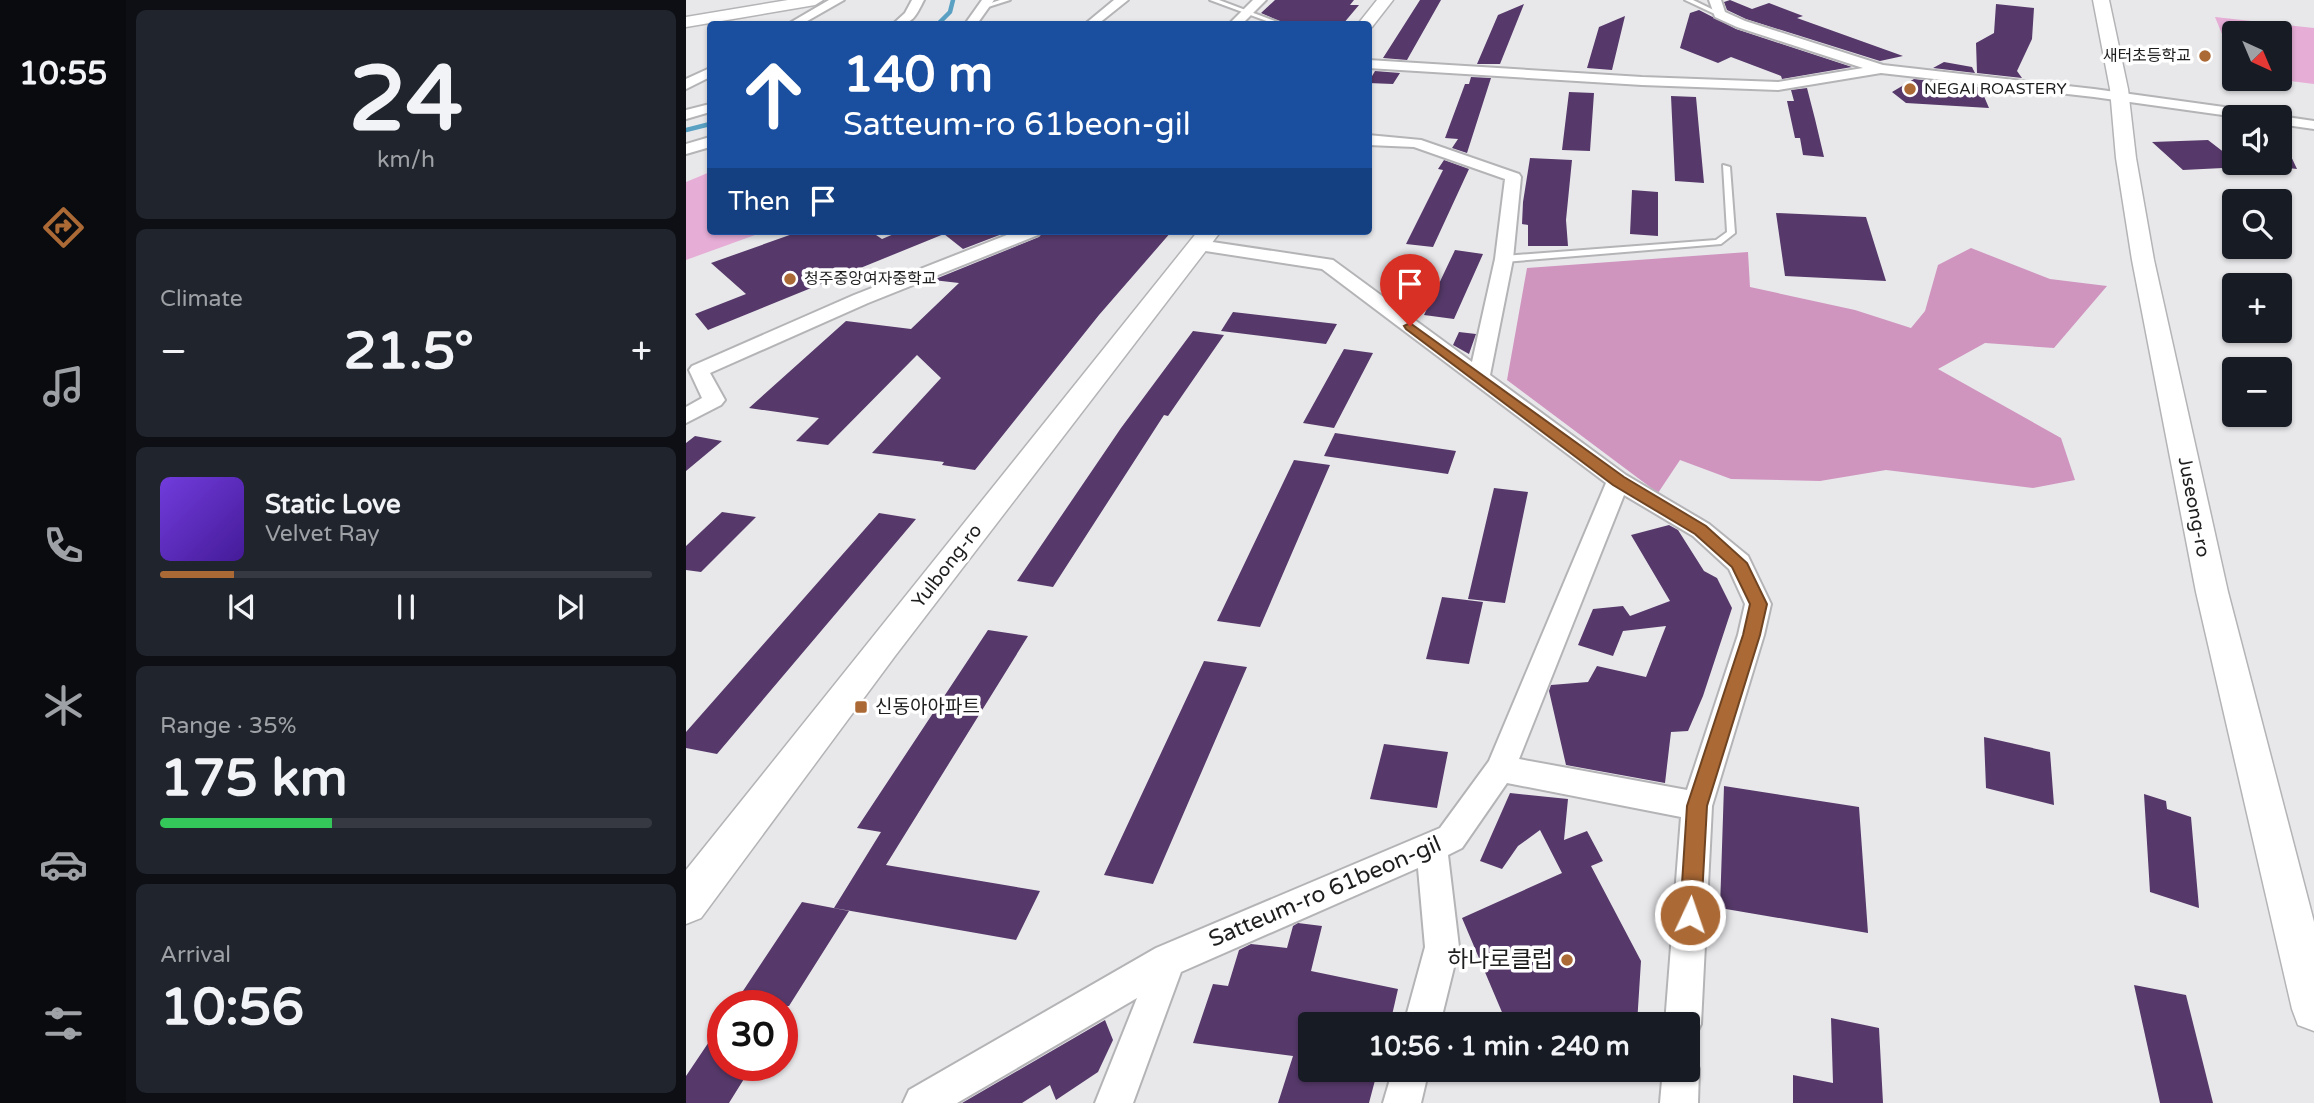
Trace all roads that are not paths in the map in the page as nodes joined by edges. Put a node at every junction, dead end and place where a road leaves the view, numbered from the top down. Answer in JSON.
{"nodes":[{"id":1,"x":814,"y":0,"type":"edge"},
{"id":2,"x":838,"y":0,"type":"edge"},
{"id":3,"x":918,"y":0,"type":"edge"},
{"id":4,"x":1007,"y":0,"type":"edge"},
{"id":5,"x":1122,"y":0,"type":"edge"},
{"id":6,"x":1213,"y":0,"type":"edge"},
{"id":7,"x":1260,"y":0,"type":"edge"},
{"id":8,"x":1385,"y":0,"type":"edge"},
{"id":9,"x":1688,"y":0,"type":"edge"},
{"id":10,"x":1715,"y":0,"type":"edge"},
{"id":11,"x":2101,"y":0,"type":"edge"},
{"id":12,"x":987,"y":3,"type":"edge"},
{"id":13,"x":1246,"y":14,"type":"junction"},
{"id":14,"x":1719,"y":14,"type":"junction"},
{"id":15,"x":800,"y":21,"type":"edge"},
{"id":16,"x":902,"y":21,"type":"edge"},
{"id":17,"x":973,"y":21,"type":"edge"},
{"id":18,"x":1095,"y":21,"type":"edge"},
{"id":19,"x":1238,"y":21,"type":"edge"},
{"id":20,"x":1270,"y":21,"type":"edge"},
{"id":21,"x":1368,"y":21,"type":"edge"},
{"id":22,"x":686,"y":22,"type":"edge"},
{"id":23,"x":1372,"y":64,"type":"edge"},
{"id":24,"x":1881,"y":69,"type":"junction"},
{"id":25,"x":707,"y":74,"type":"edge"},
{"id":26,"x":686,"y":85,"type":"edge"},
{"id":27,"x":686,"y":96,"type":"edge"},
{"id":28,"x":2119,"y":96,"type":"junction"},
{"id":29,"x":707,"y":109,"type":"edge"},
{"id":30,"x":2222,"y":111,"type":"edge"},
{"id":31,"x":686,"y":115,"type":"edge"},
{"id":32,"x":2292,"y":122,"type":"edge"},
{"id":33,"x":2314,"y":125,"type":"edge"},
{"id":34,"x":1372,"y":139,"type":"edge"},
{"id":35,"x":707,"y":143,"type":"edge"},
{"id":36,"x":686,"y":149,"type":"edge"},
{"id":37,"x":1726,"y":167,"type":"dead end"},
{"id":38,"x":1022,"y":235,"type":"edge"},
{"id":39,"x":1205,"y":238,"type":"edge"},
{"id":40,"x":1504,"y":259,"type":"junction"},
{"id":41,"x":1479,"y":377,"type":"junction"},
{"id":42,"x":686,"y":416,"type":"edge"},
{"id":43,"x":1618,"y":481,"type":"junction"},
{"id":44,"x":1500,"y":769,"type":"junction"},
{"id":45,"x":1697,"y":806,"type":"junction"},
{"id":46,"x":1431,"y":846,"type":"junction"},
{"id":47,"x":686,"y":904,"type":"edge"},
{"id":48,"x":1168,"y":960,"type":"junction"},
{"id":49,"x":2314,"y":1009,"type":"edge"},
{"id":50,"x":1425,"y":1012,"type":"edge"},
{"id":51,"x":1685,"y":1012,"type":"edge"},
{"id":52,"x":1408,"y":1082,"type":"edge"},
{"id":53,"x":1680,"y":1082,"type":"edge"},
{"id":54,"x":922,"y":1103,"type":"edge"},
{"id":55,"x":1114,"y":1103,"type":"edge"},
{"id":56,"x":1402,"y":1103,"type":"edge"},
{"id":57,"x":1679,"y":1103,"type":"edge"}],
"edges":[{"from":1,"to":22,"type":"street"},
{"from":2,"to":15,"type":"street"},
{"from":3,"to":16,"type":"street"},
{"from":4,"to":12,"type":"lane"},
{"from":5,"to":18,"type":"street"},
{"from":6,"to":13,"type":"lane"},
{"from":7,"to":13,"type":"street"},
{"from":8,"to":21,"type":"street"},
{"from":9,"to":14,"type":"lane"},
{"from":10,"to":14,"type":"street"},
{"from":11,"to":28,"type":"street","name":"Juseong-ro"},
{"from":12,"to":17,"type":"street"},
{"from":13,"to":19,"type":"street"},
{"from":13,"to":20,"type":"lane"},
{"from":14,"to":24,"type":"street"},
{"from":23,"to":24,"type":"street"},
{"from":24,"to":28,"type":"street"},
{"from":25,"to":26,"type":"street"},
{"from":27,"to":29,"type":"street"},
{"from":28,"to":30,"type":"street"},
{"from":28,"to":49,"type":"street","name":"Juseong-ro"},
{"from":29,"to":31,"type":"street"},
{"from":32,"to":33,"type":"street"},
{"from":34,"to":40,"type":"street"},
{"from":35,"to":36,"type":"street"},
{"from":37,"to":40,"type":"lane"},
{"from":38,"to":42,"type":"street"},
{"from":39,"to":41,"type":"street"},
{"from":39,"to":47,"type":"street","name":"Yulbong-ro"},
{"from":40,"to":41,"type":"street"},
{"from":41,"to":43,"type":"street"},
{"from":43,"to":44,"type":"street","name":"Satteum-ro 61beon-gil"},
{"from":43,"to":45,"type":"street"},
{"from":44,"to":45,"type":"street"},
{"from":44,"to":46,"type":"street","name":"Satteum-ro 61beon-gil"},
{"from":45,"to":51,"type":"street"},
{"from":46,"to":48,"type":"street","name":"Satteum-ro 61beon-gil"},
{"from":46,"to":50,"type":"street"},
{"from":48,"to":54,"type":"street","name":"Satteum-ro 61beon-gil"},
{"from":48,"to":55,"type":"street"},
{"from":52,"to":56,"type":"street"},
{"from":53,"to":57,"type":"street"}]}
